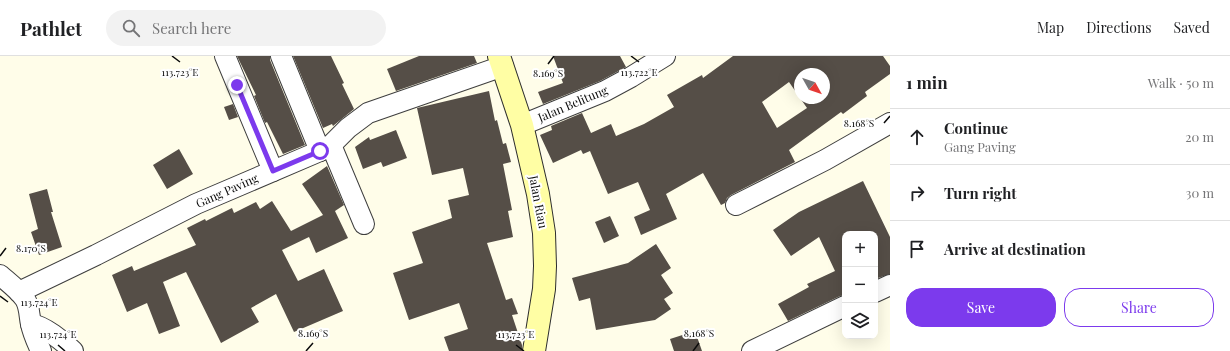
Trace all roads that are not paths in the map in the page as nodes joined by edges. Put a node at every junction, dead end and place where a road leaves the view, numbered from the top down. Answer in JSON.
{"nodes":[{"id":1,"x":225,"y":56,"type":"edge"},
{"id":2,"x":281,"y":56,"type":"edge"},
{"id":3,"x":665,"y":56,"type":"edge"},
{"id":4,"x":501,"y":61,"type":"edge"},
{"id":5,"x":890,"y":123,"type":"edge"},
{"id":6,"x":522,"y":125,"type":"junction"},
{"id":7,"x":325,"y":148,"type":"junction"},
{"id":8,"x":273,"y":171,"type":"junction"},
{"id":9,"x":736,"y":205,"type":"dead end"},
{"id":10,"x":364,"y":224,"type":"dead end"},
{"id":11,"x":0,"y":275,"type":"edge"},
{"id":12,"x":890,"y":285,"type":"edge"},
{"id":13,"x":878,"y":291,"type":"edge"},
{"id":14,"x":19,"y":292,"type":"junction"},
{"id":15,"x":842,"y":307,"type":"edge"},
{"id":16,"x":31,"y":324,"type":"junction"},
{"id":17,"x":41,"y":351,"type":"edge"},
{"id":18,"x":73,"y":351,"type":"edge"},
{"id":19,"x":534,"y":351,"type":"edge"},
{"id":20,"x":752,"y":351,"type":"edge"}],
"edges":[{"from":1,"to":8,"type":"street"},
{"from":2,"to":7,"type":"street"},
{"from":3,"to":6,"type":"street","name":"Jalan Belitung"},
{"from":4,"to":6,"type":"main road","name":"Jalan Riau"},
{"from":4,"to":7,"type":"street","name":"Gang Paving"},
{"from":5,"to":9,"type":"street"},
{"from":6,"to":19,"type":"main road","name":"Jalan Riau"},
{"from":7,"to":8,"type":"street","name":"Gang Paving"},
{"from":7,"to":10,"type":"street"},
{"from":8,"to":14,"type":"street","name":"Gang Paving"},
{"from":11,"to":14,"type":"street"},
{"from":12,"to":13,"type":"street"},
{"from":14,"to":16,"type":"street"},
{"from":15,"to":20,"type":"street"},
{"from":16,"to":17,"type":"street"},
{"from":16,"to":18,"type":"street"}]}
